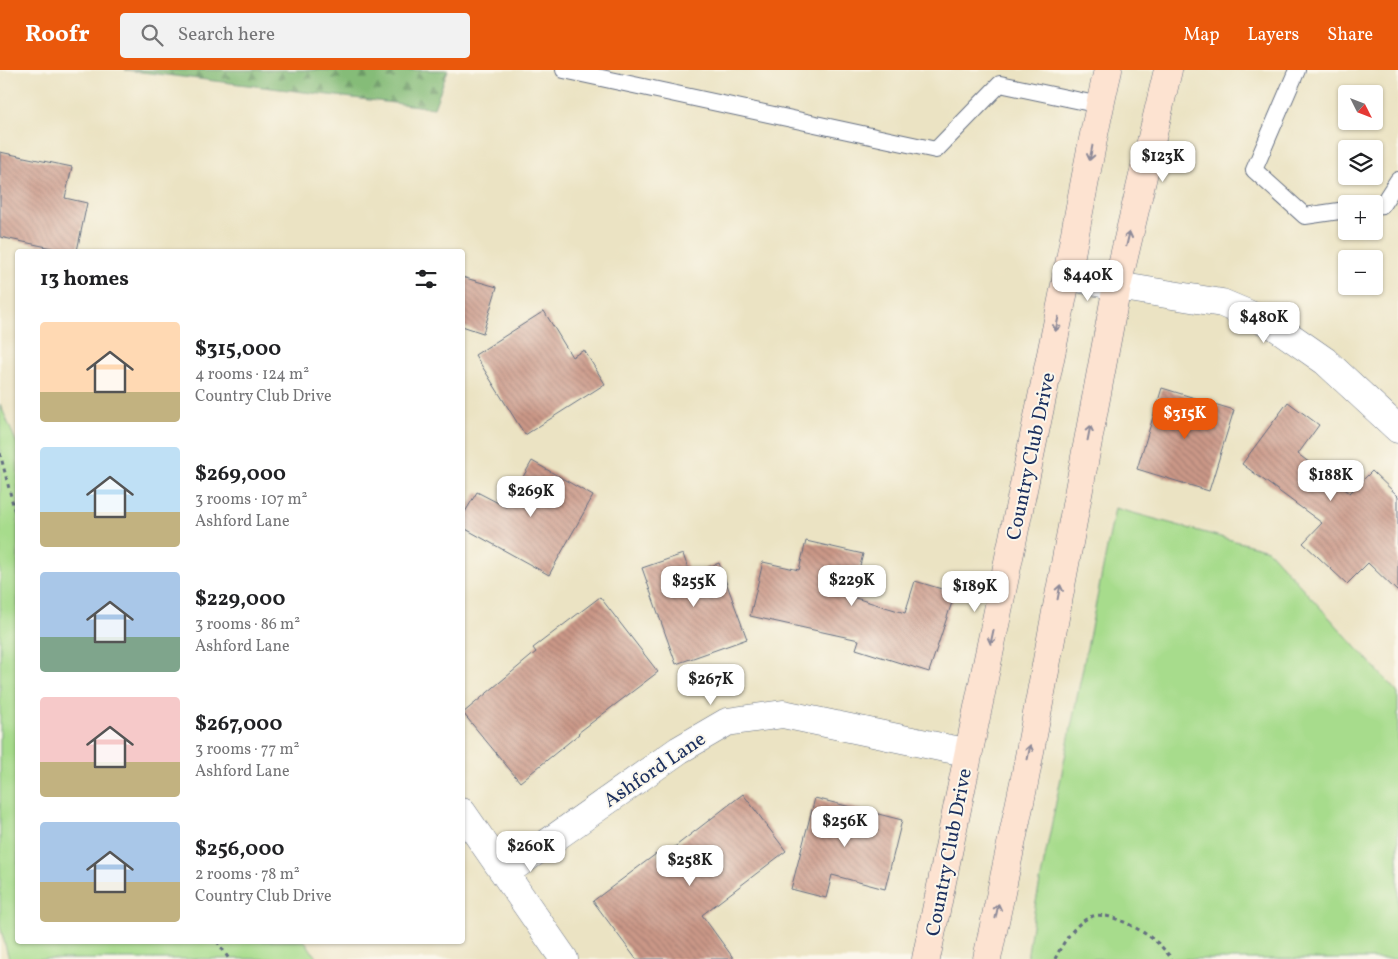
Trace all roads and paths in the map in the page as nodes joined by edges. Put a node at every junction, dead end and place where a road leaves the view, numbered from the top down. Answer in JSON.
{"nodes":[{"id":1,"x":564,"y":70,"type":"edge"},
{"id":2,"x":1108,"y":70,"type":"edge"},
{"id":3,"x":1168,"y":70,"type":"edge"},
{"id":4,"x":1297,"y":70,"type":"edge"},
{"id":5,"x":1100,"y":105,"type":"junction"},
{"id":6,"x":1398,"y":180,"type":"edge"},
{"id":7,"x":1383,"y":203,"type":"edge"},
{"id":8,"x":1338,"y":211,"type":"edge"},
{"id":9,"x":1067,"y":276,"type":"junction"},
{"id":10,"x":1117,"y":286,"type":"junction"},
{"id":11,"x":1398,"y":429,"type":"edge"},
{"id":12,"x":0,"y":453,"type":"edge"},
{"id":13,"x":15,"y":512,"type":"edge"},
{"id":14,"x":967,"y":752,"type":"junction"},
{"id":15,"x":465,"y":816,"type":"edge"},
{"id":16,"x":505,"y":873,"type":"junction"},
{"id":17,"x":218,"y":944,"type":"edge"},
{"id":18,"x":229,"y":959,"type":"edge"},
{"id":19,"x":564,"y":959,"type":"edge"},
{"id":20,"x":926,"y":959,"type":"edge"},
{"id":21,"x":987,"y":959,"type":"edge"},
{"id":22,"x":1055,"y":959,"type":"edge"},
{"id":23,"x":1172,"y":959,"type":"edge"}],
"edges":[{"from":1,"to":5,"type":"lane"},
{"from":2,"to":5,"type":"main road","name":"Country Club Drive"},
{"from":10,"to":3,"type":"main road","one_way":true},
{"from":4,"to":8,"type":"lane"},
{"from":5,"to":9,"type":"main road","name":"Country Club Drive","one_way":true},
{"from":6,"to":7,"type":"lane"},
{"from":9,"to":10,"type":"street"},
{"from":9,"to":14,"type":"main road","name":"Country Club Drive","one_way":true},
{"from":10,"to":11,"type":"street"},
{"from":21,"to":10,"type":"main road","one_way":true},
{"from":12,"to":13,"type":"path"},
{"from":14,"to":16,"type":"street","name":"Ashford Lane"},
{"from":14,"to":20,"type":"main road","name":"Country Club Drive"},
{"from":15,"to":16,"type":"street"},
{"from":16,"to":19,"type":"street"},
{"from":17,"to":18,"type":"path"},
{"from":22,"to":23,"type":"path"}]}
